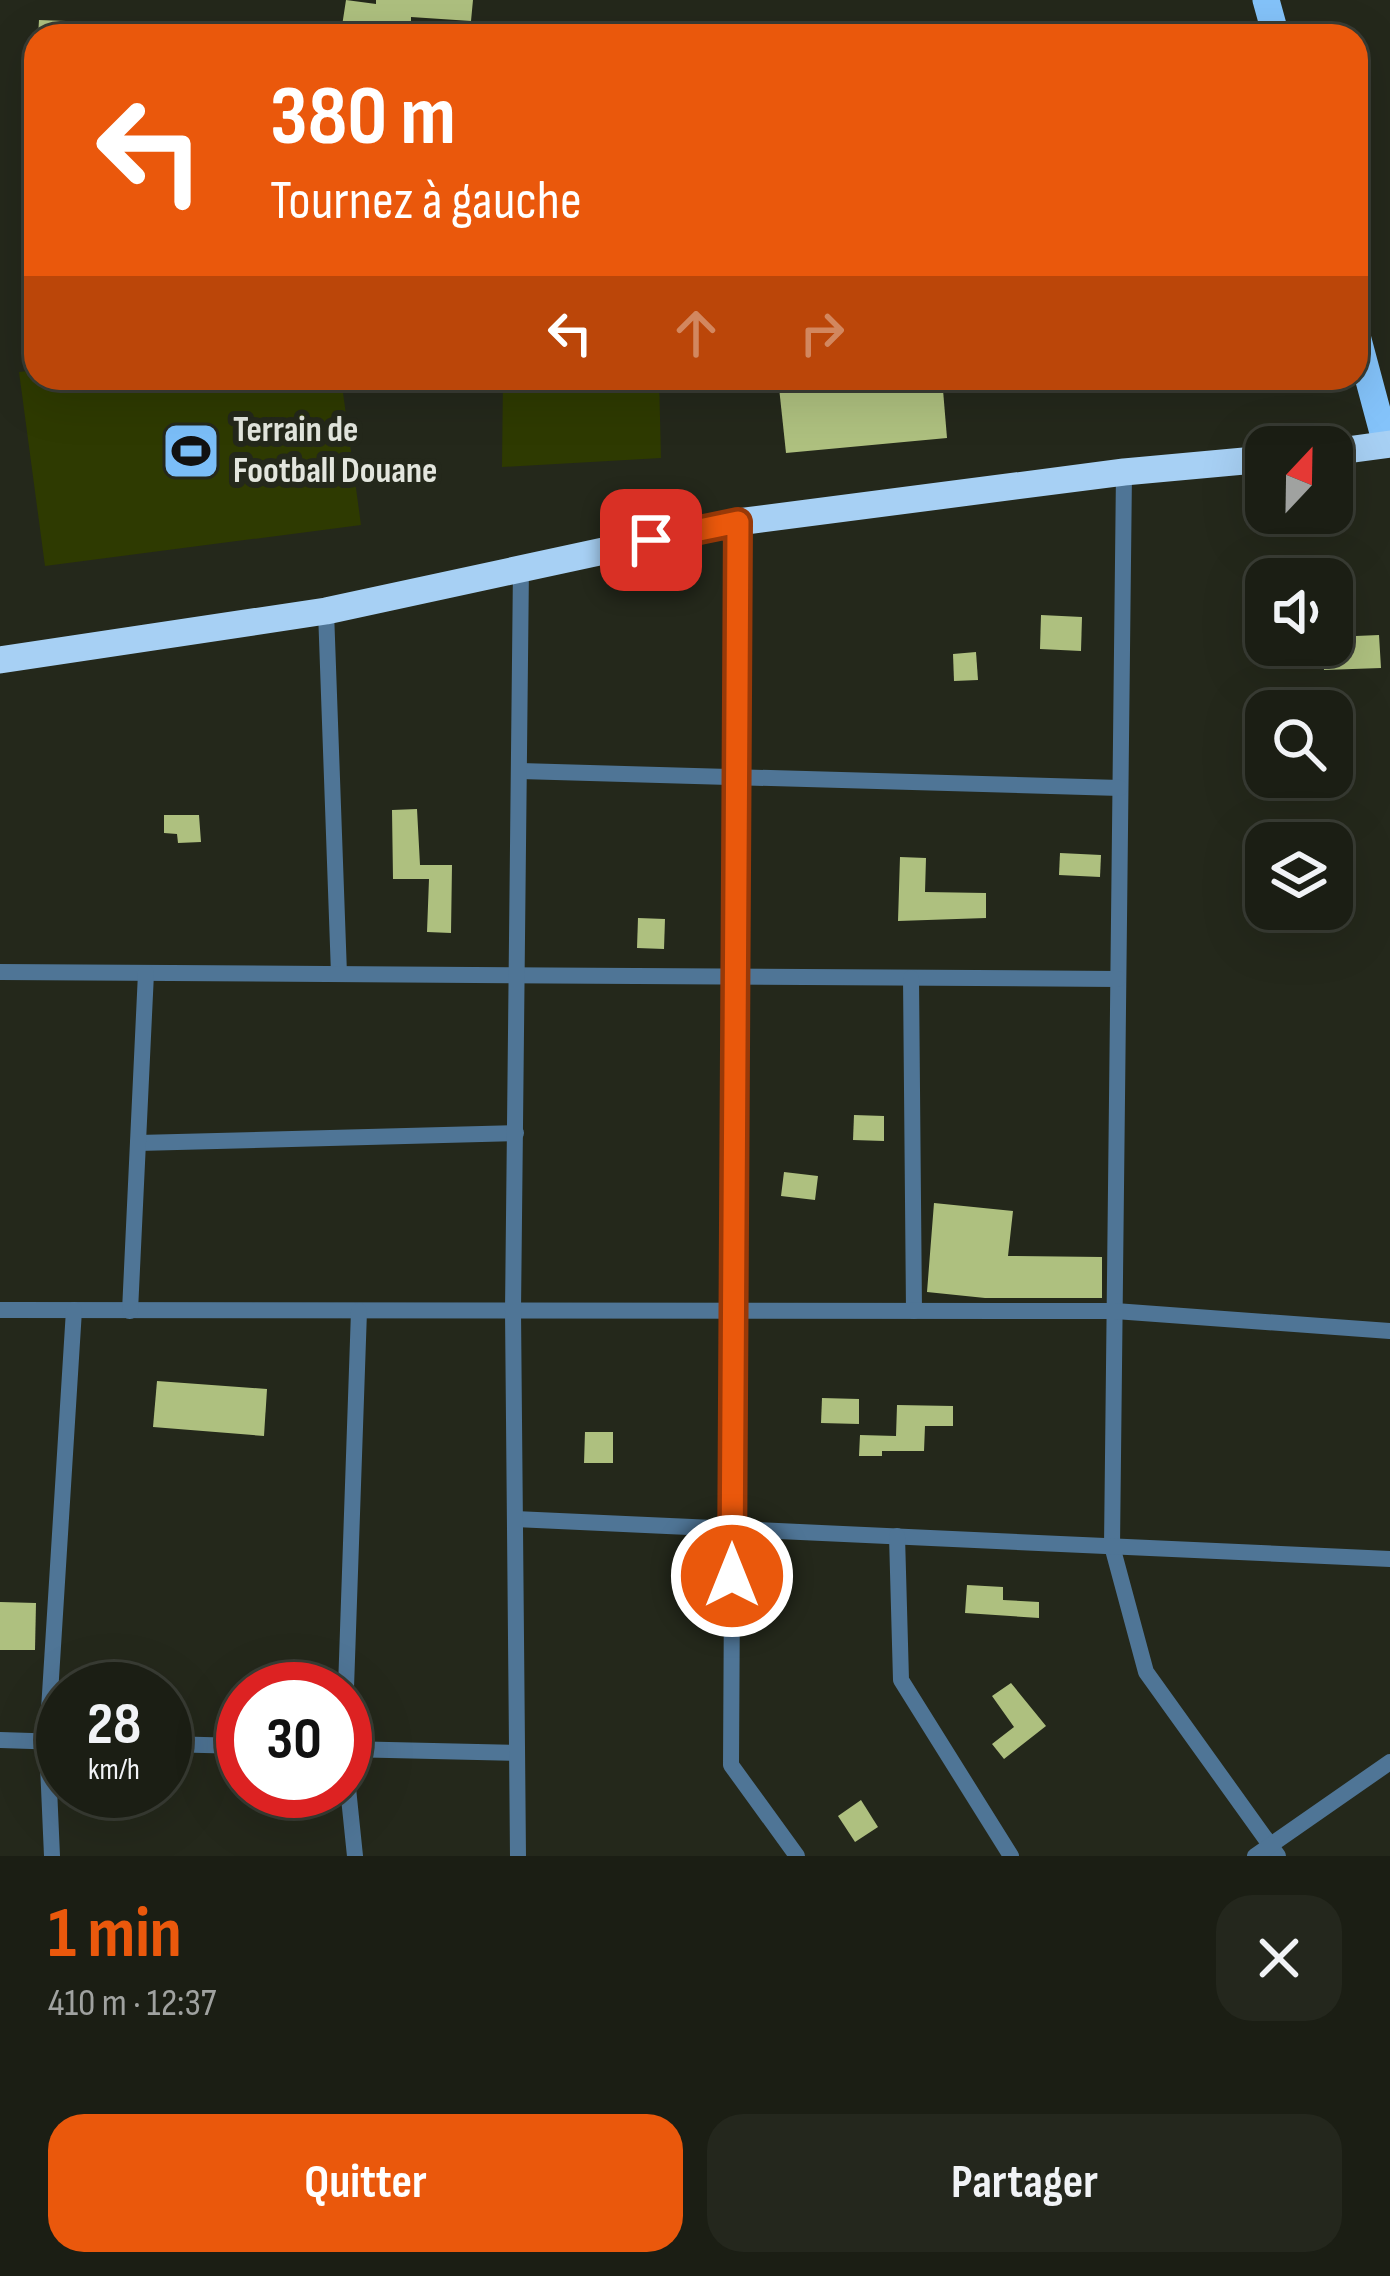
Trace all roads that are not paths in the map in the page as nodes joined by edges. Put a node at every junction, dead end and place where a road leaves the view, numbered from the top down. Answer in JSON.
{"nodes":[{"id":1,"x":1368,"y":374,"type":"edge"},
{"id":2,"x":1388,"y":444,"type":"edge"},
{"id":3,"x":1353,"y":449,"type":"edge"},
{"id":4,"x":1245,"y":461,"type":"edge"},
{"id":5,"x":1124,"y":472,"type":"junction"},
{"id":6,"x":738,"y":522,"type":"junction"},
{"id":7,"x":521,"y":567,"type":"junction"},
{"id":8,"x":326,"y":611,"type":"junction"},
{"id":9,"x":0,"y":661,"type":"edge"},
{"id":10,"x":520,"y":771,"type":"junction"},
{"id":11,"x":737,"y":777,"type":"junction"},
{"id":12,"x":1120,"y":788,"type":"junction"},
{"id":13,"x":0,"y":972,"type":"edge"},
{"id":14,"x":146,"y":973,"type":"junction"},
{"id":15,"x":339,"y":974,"type":"junction"},
{"id":16,"x":518,"y":976,"type":"junction"},
{"id":17,"x":736,"y":977,"type":"junction"},
{"id":18,"x":911,"y":978,"type":"junction"},
{"id":19,"x":1118,"y":979,"type":"junction"},
{"id":20,"x":516,"y":1133,"type":"junction"},
{"id":21,"x":138,"y":1143,"type":"junction"},
{"id":22,"x":0,"y":1310,"type":"edge"},
{"id":23,"x":74,"y":1310,"type":"junction"},
{"id":24,"x":130,"y":1311,"type":"junction"},
{"id":25,"x":359,"y":1311,"type":"junction"},
{"id":26,"x":513,"y":1311,"type":"junction"},
{"id":27,"x":734,"y":1311,"type":"junction"},
{"id":28,"x":914,"y":1311,"type":"junction"},
{"id":29,"x":1115,"y":1311,"type":"junction"},
{"id":30,"x":1390,"y":1331,"type":"edge"},
{"id":31,"x":515,"y":1519,"type":"junction"},
{"id":32,"x":733,"y":1529,"type":"junction"},
{"id":33,"x":897,"y":1536,"type":"junction"},
{"id":34,"x":1112,"y":1546,"type":"junction"},
{"id":35,"x":1390,"y":1559,"type":"edge"},
{"id":36,"x":59,"y":1662,"type":"edge"},
{"id":37,"x":347,"y":1662,"type":"edge"},
{"id":38,"x":0,"y":1740,"type":"edge"},
{"id":39,"x":36,"y":1741,"type":"edge"},
{"id":40,"x":372,"y":1750,"type":"edge"},
{"id":41,"x":516,"y":1753,"type":"junction"},
{"id":42,"x":1390,"y":1762,"type":"edge"},
{"id":43,"x":53,"y":1818,"type":"edge"},
{"id":44,"x":351,"y":1818,"type":"edge"},
{"id":45,"x":1268,"y":1853,"type":"edge"},
{"id":46,"x":52,"y":1856,"type":"edge"},
{"id":47,"x":355,"y":1856,"type":"edge"},
{"id":48,"x":518,"y":1856,"type":"edge"},
{"id":49,"x":797,"y":1856,"type":"edge"},
{"id":50,"x":1011,"y":1856,"type":"edge"}],
"edges":[{"from":1,"to":2,"type":"main road"},
{"from":2,"to":3,"type":"highway"},
{"from":4,"to":5,"type":"highway"},
{"from":5,"to":6,"type":"highway"},
{"from":5,"to":12,"type":"street"},
{"from":6,"to":7,"type":"highway"},
{"from":6,"to":11,"type":"street"},
{"from":7,"to":8,"type":"highway"},
{"from":7,"to":10,"type":"street"},
{"from":8,"to":9,"type":"highway"},
{"from":8,"to":15,"type":"street"},
{"from":10,"to":11,"type":"street"},
{"from":10,"to":16,"type":"street"},
{"from":11,"to":12,"type":"street"},
{"from":11,"to":17,"type":"street"},
{"from":12,"to":19,"type":"street"},
{"from":13,"to":14,"type":"street"},
{"from":14,"to":15,"type":"street"},
{"from":14,"to":21,"type":"street"},
{"from":15,"to":16,"type":"street"},
{"from":16,"to":17,"type":"street"},
{"from":16,"to":20,"type":"street"},
{"from":17,"to":18,"type":"street"},
{"from":17,"to":27,"type":"street"},
{"from":18,"to":19,"type":"street"},
{"from":18,"to":28,"type":"street"},
{"from":19,"to":29,"type":"street"},
{"from":20,"to":21,"type":"street"},
{"from":20,"to":26,"type":"street"},
{"from":21,"to":24,"type":"street"},
{"from":22,"to":23,"type":"street"},
{"from":23,"to":24,"type":"street"},
{"from":23,"to":36,"type":"street"},
{"from":24,"to":25,"type":"street"},
{"from":25,"to":26,"type":"street"},
{"from":25,"to":37,"type":"street"},
{"from":26,"to":27,"type":"street"},
{"from":26,"to":31,"type":"street"},
{"from":27,"to":28,"type":"street"},
{"from":27,"to":32,"type":"street"},
{"from":28,"to":29,"type":"street"},
{"from":29,"to":30,"type":"street"},
{"from":29,"to":34,"type":"street"},
{"from":31,"to":32,"type":"street"},
{"from":31,"to":41,"type":"street"},
{"from":32,"to":33,"type":"street"},
{"from":32,"to":49,"type":"street"},
{"from":33,"to":34,"type":"street"},
{"from":33,"to":50,"type":"street"},
{"from":34,"to":35,"type":"street"},
{"from":34,"to":45,"type":"street"},
{"from":38,"to":39,"type":"street"},
{"from":40,"to":41,"type":"street"},
{"from":41,"to":48,"type":"street"},
{"from":42,"to":45,"type":"street"},
{"from":43,"to":46,"type":"street"},
{"from":44,"to":47,"type":"street"}]}
